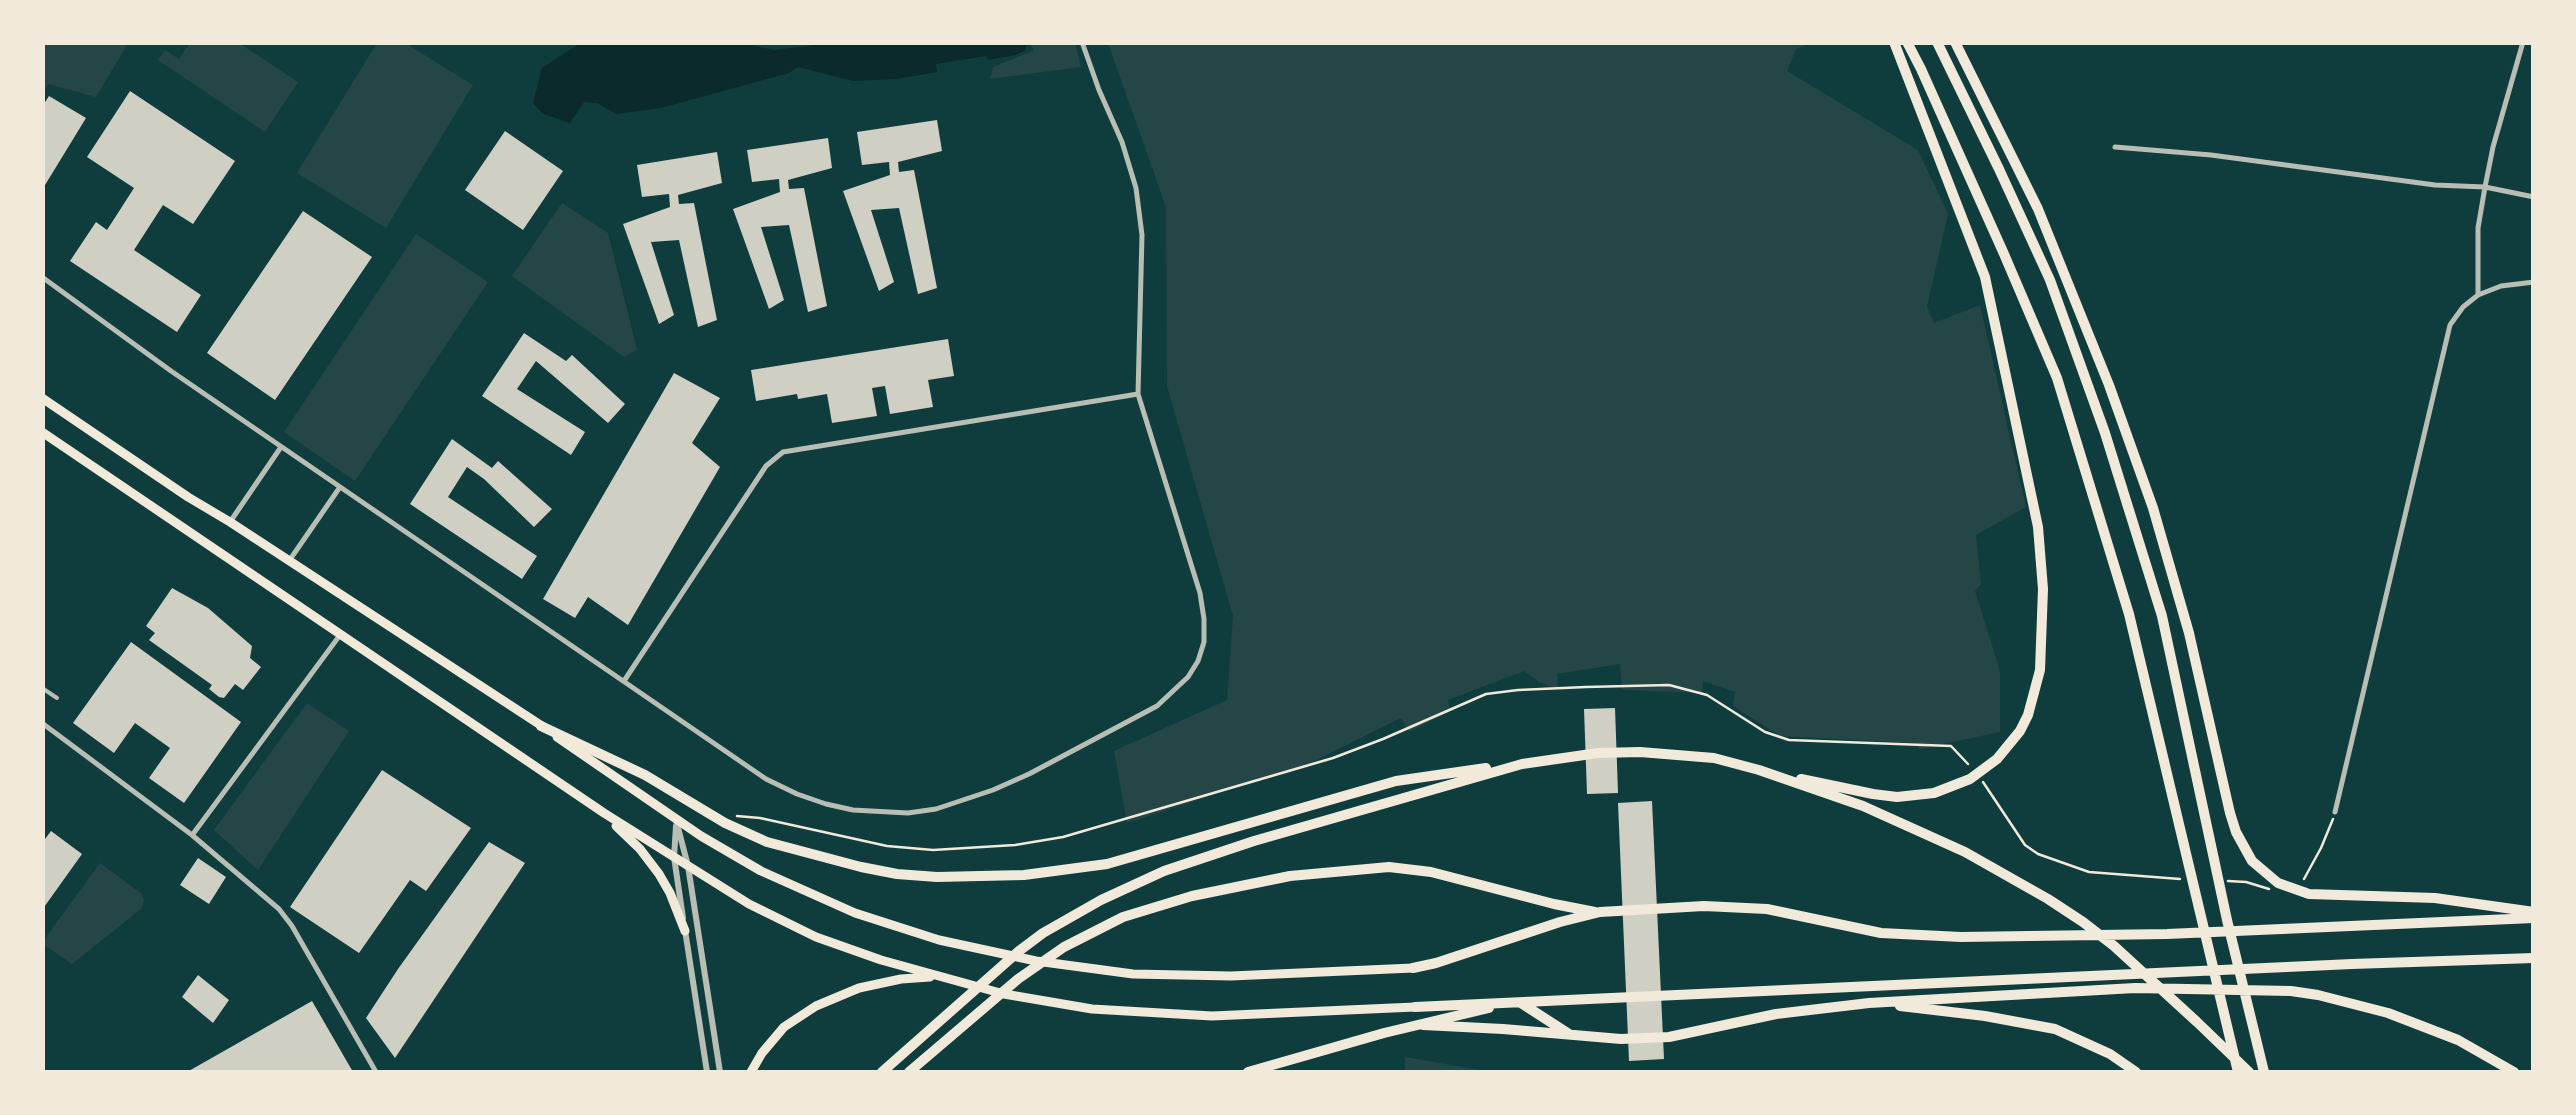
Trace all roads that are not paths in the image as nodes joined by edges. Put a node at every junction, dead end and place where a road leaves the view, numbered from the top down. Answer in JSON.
{"nodes":[{"id":1,"x":1082,"y":42,"type":"edge"},
{"id":2,"x":1894,"y":42,"type":"edge"},
{"id":3,"x":1906,"y":42,"type":"edge"},
{"id":4,"x":1937,"y":42,"type":"edge"},
{"id":5,"x":1955,"y":42,"type":"edge"},
{"id":6,"x":2523,"y":42,"type":"edge"},
{"id":7,"x":2115,"y":147,"type":"dead end"},
{"id":8,"x":2485,"y":187,"type":"junction"},
{"id":9,"x":2534,"y":196,"type":"edge"},
{"id":10,"x":42,"y":277,"type":"edge"},
{"id":11,"x":2534,"y":282,"type":"edge"},
{"id":12,"x":2478,"y":294,"type":"junction"},
{"id":13,"x":1138,"y":394,"type":"junction"},
{"id":14,"x":42,"y":398,"type":"edge"},
{"id":15,"x":42,"y":432,"type":"edge"},
{"id":16,"x":281,"y":447,"type":"junction"},
{"id":17,"x":340,"y":486,"type":"junction"},
{"id":18,"x":230,"y":522,"type":"junction"},
{"id":19,"x":289,"y":561,"type":"junction"},
{"id":20,"x":340,"y":635,"type":"junction"},
{"id":21,"x":624,"y":681,"type":"junction"},
{"id":22,"x":42,"y":688,"type":"edge"},
{"id":23,"x":57,"y":698,"type":"dead end"},
{"id":24,"x":42,"y":723,"type":"edge"},
{"id":25,"x":541,"y":726,"type":"junction"},
{"id":26,"x":1522,"y":764,"type":"junction"},
{"id":27,"x":1759,"y":770,"type":"junction"},
{"id":28,"x":2336,"y":812,"type":"road end"},
{"id":29,"x":604,"y":813,"type":"junction"},
{"id":30,"x":676,"y":820,"type":"junction"},
{"id":31,"x":192,"y":834,"type":"junction"},
{"id":32,"x":674,"y":857,"type":"junction"},
{"id":33,"x":688,"y":866,"type":"junction"},
{"id":34,"x":1600,"y":912,"type":"junction"},
{"id":35,"x":2534,"y":916,"type":"edge"},
{"id":36,"x":685,"y":932,"type":"junction"},
{"id":37,"x":2534,"y":958,"type":"edge"},
{"id":38,"x":1412,"y":968,"type":"joint"},
{"id":39,"x":948,"y":978,"type":"junction"},
{"id":40,"x":1516,"y":1002,"type":"junction"},
{"id":41,"x":1869,"y":1003,"type":"junction"},
{"id":42,"x":1415,"y":1007,"type":"joint"},
{"id":43,"x":1423,"y":1025,"type":"junction"},
{"id":44,"x":1572,"y":1036,"type":"junction"},
{"id":45,"x":376,"y":1072,"type":"edge"},
{"id":46,"x":707,"y":1072,"type":"edge"},
{"id":47,"x":720,"y":1072,"type":"edge"},
{"id":48,"x":752,"y":1072,"type":"edge"},
{"id":49,"x":882,"y":1072,"type":"edge"},
{"id":50,"x":909,"y":1072,"type":"edge"},
{"id":51,"x":1248,"y":1072,"type":"edge"},
{"id":52,"x":2136,"y":1072,"type":"edge"},
{"id":53,"x":2238,"y":1072,"type":"edge"},
{"id":54,"x":2249,"y":1072,"type":"edge"},
{"id":55,"x":2266,"y":1072,"type":"edge"},
{"id":56,"x":2514,"y":1072,"type":"edge"}],
"edges":[{"from":1,"to":13,"type":"street"},
{"from":2,"to":27,"type":"highway"},
{"from":3,"to":53,"type":"highway"},
{"from":4,"to":55,"type":"highway"},
{"from":5,"to":35,"type":"highway"},
{"from":6,"to":8,"type":"street"},
{"from":7,"to":8,"type":"street"},
{"from":8,"to":9,"type":"street"},
{"from":8,"to":12,"type":"street"},
{"from":10,"to":16,"type":"street"},
{"from":11,"to":12,"type":"street"},
{"from":12,"to":28,"type":"street"},
{"from":13,"to":21,"type":"street"},
{"from":13,"to":21,"type":"street"},
{"from":14,"to":18,"type":"main road"},
{"from":15,"to":20,"type":"main road"},
{"from":16,"to":17,"type":"street"},
{"from":16,"to":18,"type":"street"},
{"from":17,"to":19,"type":"street"},
{"from":17,"to":21,"type":"street"},
{"from":18,"to":19,"type":"main road"},
{"from":19,"to":25,"type":"main road"},
{"from":20,"to":29,"type":"main road"},
{"from":20,"to":31,"type":"street"},
{"from":22,"to":23,"type":"street"},
{"from":24,"to":31,"type":"street"},
{"from":25,"to":26,"type":"highway"},
{"from":25,"to":30,"type":"main road"},
{"from":26,"to":27,"type":"highway"},
{"from":26,"to":49,"type":"highway"},
{"from":27,"to":54,"type":"highway"},
{"from":29,"to":32,"type":"main road"},
{"from":29,"to":36,"type":"main road"},
{"from":30,"to":32,"type":"street"},
{"from":30,"to":33,"type":"street"},
{"from":30,"to":38,"type":"main road"},
{"from":31,"to":45,"type":"street"},
{"from":32,"to":33,"type":"main road"},
{"from":32,"to":36,"type":"street"},
{"from":33,"to":39,"type":"main road"},
{"from":33,"to":47,"type":"street"},
{"from":34,"to":35,"type":"highway"},
{"from":34,"to":38,"type":"highway"},
{"from":34,"to":50,"type":"highway"},
{"from":36,"to":46,"type":"street"},
{"from":37,"to":40,"type":"highway"},
{"from":39,"to":42,"type":"main road"},
{"from":39,"to":48,"type":"main road"},
{"from":40,"to":42,"type":"highway"},
{"from":40,"to":43,"type":"highway"},
{"from":40,"to":44,"type":"highway"},
{"from":41,"to":44,"type":"highway"},
{"from":41,"to":52,"type":"highway"},
{"from":41,"to":56,"type":"highway"},
{"from":43,"to":44,"type":"highway"},
{"from":43,"to":51,"type":"highway"}]}
